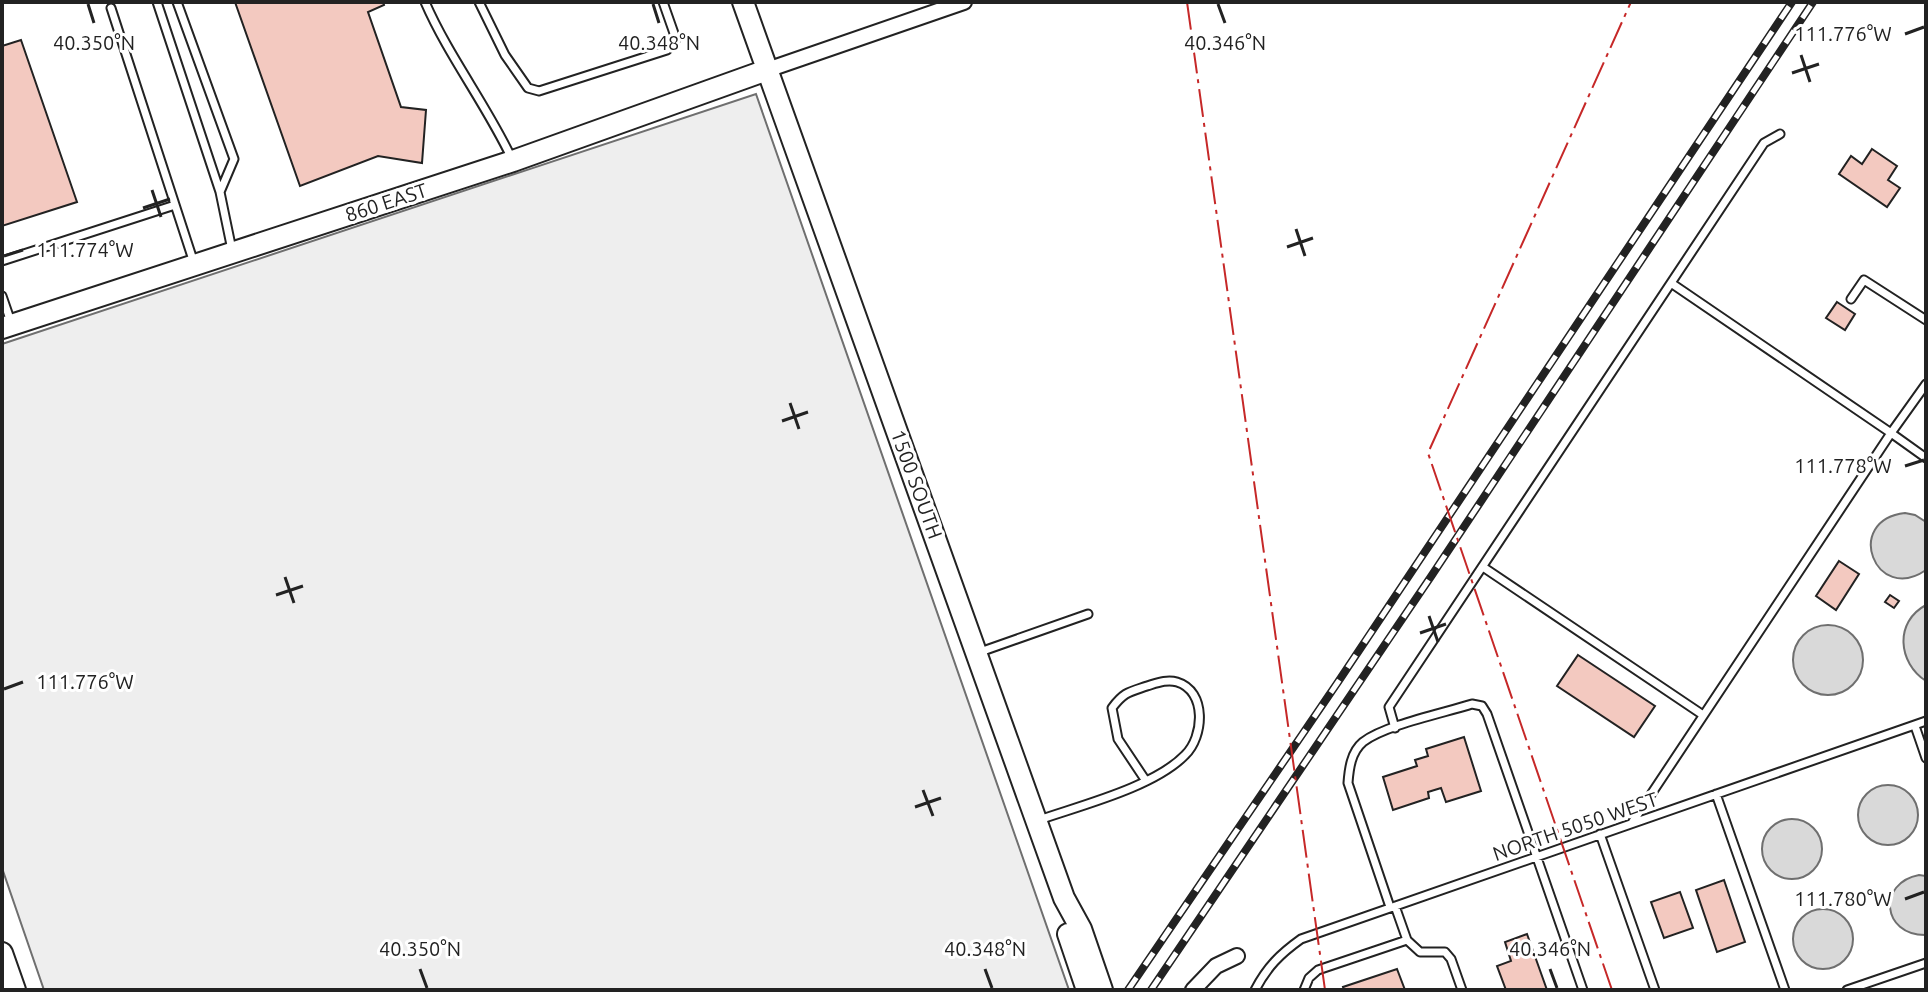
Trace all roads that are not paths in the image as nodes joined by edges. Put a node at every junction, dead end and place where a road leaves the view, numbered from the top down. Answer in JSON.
{"nodes":[{"id":1,"x":157,"y":2,"type":"edge"},
{"id":2,"x":177,"y":2,"type":"edge"},
{"id":3,"x":437,"y":2,"type":"edge"},
{"id":4,"x":479,"y":2,"type":"edge"},
{"id":5,"x":663,"y":2,"type":"edge"},
{"id":6,"x":743,"y":2,"type":"edge"},
{"id":7,"x":964,"y":2,"type":"edge"},
{"id":8,"x":426,"y":4,"type":"edge"},
{"id":9,"x":111,"y":8,"type":"dead end"},
{"id":10,"x":767,"y":70,"type":"junction"},
{"id":11,"x":1780,"y":134,"type":"dead end"},
{"id":12,"x":513,"y":161,"type":"junction"},
{"id":13,"x":220,"y":192,"type":"junction"},
{"id":14,"x":175,"y":205,"type":"junction"},
{"id":15,"x":233,"y":252,"type":"junction"},
{"id":16,"x":2,"y":261,"type":"edge"},
{"id":17,"x":195,"y":265,"type":"junction"},
{"id":18,"x":1671,"y":283,"type":"junction"},
{"id":19,"x":2,"y":296,"type":"edge"},
{"id":20,"x":1851,"y":299,"type":"dead end"},
{"id":21,"x":1926,"y":320,"type":"edge"},
{"id":22,"x":7,"y":326,"type":"edge"},
{"id":23,"x":1926,"y":384,"type":"edge"},
{"id":24,"x":1891,"y":433,"type":"junction"},
{"id":25,"x":1926,"y":458,"type":"edge"},
{"id":26,"x":1483,"y":567,"type":"junction"},
{"id":27,"x":1088,"y":614,"type":"dead end"},
{"id":28,"x":978,"y":653,"type":"junction"},
{"id":29,"x":1703,"y":715,"type":"junction"},
{"id":30,"x":1926,"y":721,"type":"edge"},
{"id":31,"x":1915,"y":726,"type":"junction"},
{"id":32,"x":1395,"y":728,"type":"junction"},
{"id":33,"x":1926,"y":758,"type":"edge"},
{"id":34,"x":1146,"y":781,"type":"junction"},
{"id":35,"x":1716,"y":794,"type":"junction"},
{"id":36,"x":1037,"y":820,"type":"junction"},
{"id":37,"x":1632,"y":823,"type":"junction"},
{"id":38,"x":1600,"y":834,"type":"junction"},
{"id":39,"x":1536,"y":855,"type":"junction"},
{"id":40,"x":1064,"y":898,"type":"junction"},
{"id":41,"x":1393,"y":907,"type":"junction"},
{"id":42,"x":1407,"y":940,"type":"junction"},
{"id":43,"x":2,"y":953,"type":"edge"},
{"id":44,"x":1237,"y":956,"type":"dead end"},
{"id":45,"x":1926,"y":963,"type":"edge"},
{"id":46,"x":15,"y":990,"type":"edge"},
{"id":47,"x":1087,"y":990,"type":"edge"},
{"id":48,"x":1102,"y":990,"type":"edge"},
{"id":49,"x":1193,"y":990,"type":"edge"},
{"id":50,"x":1255,"y":990,"type":"edge"},
{"id":51,"x":1304,"y":990,"type":"edge"},
{"id":52,"x":1462,"y":990,"type":"edge"},
{"id":53,"x":1583,"y":990,"type":"edge"},
{"id":54,"x":1655,"y":990,"type":"edge"},
{"id":55,"x":1785,"y":990,"type":"edge"},
{"id":56,"x":1847,"y":990,"type":"edge"}],
"edges":[{"from":1,"to":13,"type":"lane"},
{"from":2,"to":13,"type":"lane"},
{"from":3,"to":8,"type":"lane"},
{"from":4,"to":5,"type":"lane"},
{"from":6,"to":10,"type":"street","name":"1500 SOUTH"},
{"from":7,"to":10,"type":"street"},
{"from":8,"to":12,"type":"lane"},
{"from":9,"to":14,"type":"lane"},
{"from":10,"to":12,"type":"street","name":"860 EAST"},
{"from":10,"to":28,"type":"street","name":"1500 SOUTH"},
{"from":11,"to":18,"type":"lane"},
{"from":12,"to":15,"type":"street","name":"860 EAST"},
{"from":13,"to":15,"type":"lane"},
{"from":14,"to":16,"type":"lane"},
{"from":14,"to":17,"type":"lane"},
{"from":15,"to":17,"type":"street","name":"860 EAST"},
{"from":17,"to":22,"type":"street","name":"860 EAST"},
{"from":18,"to":24,"type":"lane"},
{"from":18,"to":26,"type":"lane"},
{"from":19,"to":22,"type":"lane"},
{"from":20,"to":21,"type":"lane"},
{"from":23,"to":24,"type":"lane"},
{"from":24,"to":25,"type":"lane"},
{"from":24,"to":29,"type":"lane"},
{"from":26,"to":29,"type":"lane"},
{"from":26,"to":32,"type":"lane"},
{"from":27,"to":28,"type":"lane"},
{"from":28,"to":36,"type":"street","name":"1500 SOUTH"},
{"from":29,"to":37,"type":"lane"},
{"from":30,"to":31,"type":"lane","name":"NORTH 5050 WEST"},
{"from":31,"to":33,"type":"lane"},
{"from":31,"to":35,"type":"lane","name":"NORTH 5050 WEST"},
{"from":32,"to":39,"type":"lane"},
{"from":32,"to":41,"type":"lane"},
{"from":34,"to":34,"type":"lane"},
{"from":34,"to":36,"type":"lane"},
{"from":35,"to":37,"type":"lane","name":"NORTH 5050 WEST"},
{"from":35,"to":55,"type":"lane"},
{"from":36,"to":40,"type":"street","name":"1500 SOUTH"},
{"from":37,"to":38,"type":"lane","name":"NORTH 5050 WEST"},
{"from":38,"to":39,"type":"lane","name":"NORTH 5050 WEST"},
{"from":38,"to":54,"type":"lane"},
{"from":39,"to":41,"type":"lane","name":"NORTH 5050 WEST"},
{"from":39,"to":53,"type":"lane"},
{"from":40,"to":47,"type":"street","name":"1500 SOUTH"},
{"from":40,"to":48,"type":"street","name":"1500 SOUTH"},
{"from":41,"to":42,"type":"lane"},
{"from":41,"to":50,"type":"lane","name":"NORTH 5050 WEST"},
{"from":42,"to":51,"type":"lane"},
{"from":42,"to":52,"type":"lane"},
{"from":43,"to":46,"type":"street"},
{"from":44,"to":49,"type":"street"},
{"from":45,"to":56,"type":"lane"}]}
